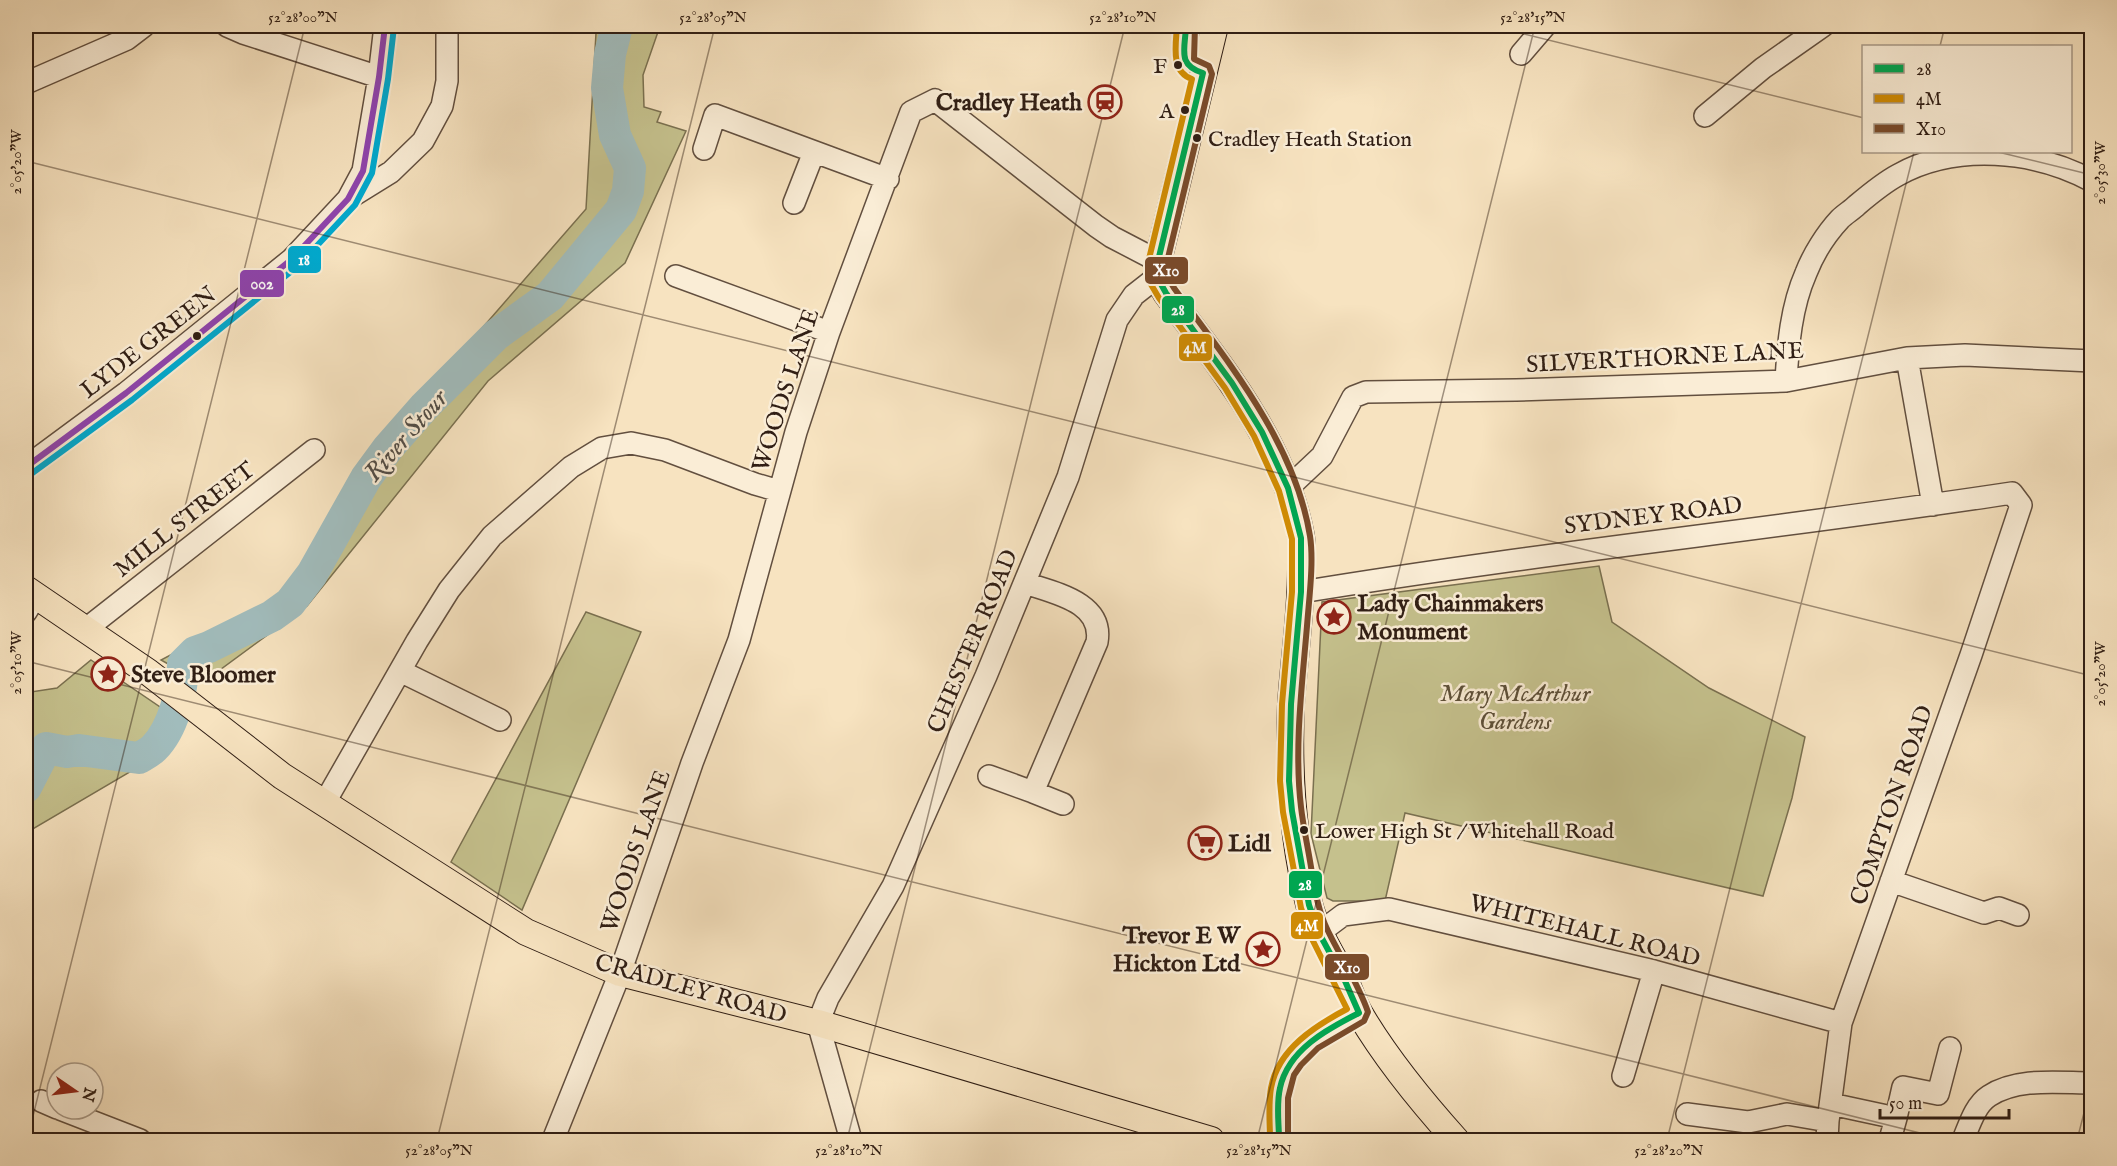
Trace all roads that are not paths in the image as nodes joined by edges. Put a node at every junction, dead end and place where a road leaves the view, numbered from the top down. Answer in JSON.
{"nodes":[{"id":1,"x":144,"y":26,"type":"edge"},
{"id":2,"x":227,"y":26,"type":"edge"},
{"id":3,"x":384,"y":26,"type":"edge"},
{"id":4,"x":447,"y":26,"type":"edge"},
{"id":5,"x":1215,"y":26,"type":"edge"},
{"id":6,"x":1545,"y":26,"type":"edge"},
{"id":7,"x":1823,"y":26,"type":"edge"},
{"id":8,"x":1521,"y":54,"type":"dead end"},
{"id":9,"x":379,"y":77,"type":"junction"},
{"id":10,"x":26,"y":83,"type":"edge"},
{"id":11,"x":1705,"y":116,"type":"dead end"},
{"id":12,"x":704,"y":149,"type":"dead end"},
{"id":13,"x":814,"y":152,"type":"junction"},
{"id":14,"x":1986,"y":153,"type":"edge"},
{"id":15,"x":2060,"y":159,"type":"edge"},
{"id":16,"x":888,"y":179,"type":"junction"},
{"id":17,"x":2091,"y":181,"type":"edge"},
{"id":18,"x":348,"y":199,"type":"junction"},
{"id":19,"x":794,"y":203,"type":"dead end"},
{"id":20,"x":1158,"y":269,"type":"junction"},
{"id":21,"x":676,"y":276,"type":"dead end"},
{"id":22,"x":829,"y":332,"type":"junction"},
{"id":23,"x":1907,"y":358,"type":"junction"},
{"id":24,"x":2091,"y":361,"type":"edge"},
{"id":25,"x":1786,"y":381,"type":"junction"},
{"id":26,"x":314,"y":450,"type":"dead end"},
{"id":27,"x":26,"y":466,"type":"edge"},
{"id":28,"x":1288,"y":488,"type":"junction"},
{"id":29,"x":779,"y":491,"type":"junction"},
{"id":30,"x":2012,"y":493,"type":"joint"},
{"id":31,"x":1933,"y":505,"type":"junction"},
{"id":32,"x":1025,"y":583,"type":"junction"},
{"id":33,"x":1301,"y":592,"type":"junction"},
{"id":34,"x":29,"y":599,"type":"edge"},
{"id":35,"x":86,"y":629,"type":"junction"},
{"id":36,"x":400,"y":671,"type":"junction"},
{"id":37,"x":500,"y":720,"type":"dead end"},
{"id":38,"x":989,"y":776,"type":"dead end"},
{"id":39,"x":1033,"y":792,"type":"junction"},
{"id":40,"x":325,"y":802,"type":"junction"},
{"id":41,"x":1063,"y":804,"type":"dead end"},
{"id":42,"x":1891,"y":881,"type":"junction"},
{"id":43,"x":2018,"y":915,"type":"dead end"},
{"id":44,"x":1319,"y":933,"type":"junction"},
{"id":45,"x":1654,"y":971,"type":"junction"},
{"id":46,"x":620,"y":973,"type":"junction"},
{"id":47,"x":1359,"y":1013,"type":"junction"},
{"id":48,"x":818,"y":1023,"type":"junction"},
{"id":49,"x":1841,"y":1023,"type":"junction"},
{"id":50,"x":1950,"y":1048,"type":"dead end"},
{"id":51,"x":1623,"y":1076,"type":"dead end"},
{"id":52,"x":2091,"y":1083,"type":"edge"},
{"id":53,"x":1687,"y":1114,"type":"dead end"},
{"id":54,"x":81,"y":1121,"type":"edge"},
{"id":55,"x":1829,"y":1122,"type":"edge"},
{"id":56,"x":107,"y":1135,"type":"edge"},
{"id":57,"x":140,"y":1140,"type":"edge"},
{"id":58,"x":553,"y":1140,"type":"edge"},
{"id":59,"x":851,"y":1140,"type":"edge"},
{"id":60,"x":1211,"y":1140,"type":"edge"},
{"id":61,"x":1279,"y":1140,"type":"edge"},
{"id":62,"x":1456,"y":1140,"type":"edge"},
{"id":63,"x":1963,"y":1140,"type":"edge"}],
"edges":[{"from":1,"to":10,"type":"street"},
{"from":2,"to":9,"type":"street"},
{"from":3,"to":9,"type":"street","name":"LYDE GREEN"},
{"from":4,"to":18,"type":"street"},
{"from":5,"to":20,"type":"main road"},
{"from":6,"to":8,"type":"street"},
{"from":7,"to":11,"type":"street"},
{"from":9,"to":18,"type":"street","name":"LYDE GREEN"},
{"from":12,"to":13,"type":"street"},
{"from":13,"to":16,"type":"street"},
{"from":13,"to":19,"type":"street"},
{"from":14,"to":15,"type":"street"},
{"from":14,"to":25,"type":"street"},
{"from":15,"to":17,"type":"street"},
{"from":16,"to":20,"type":"street","name":"WOODS LANE"},
{"from":16,"to":22,"type":"street","name":"WOODS LANE"},
{"from":18,"to":27,"type":"street","name":"LYDE GREEN"},
{"from":20,"to":28,"type":"main road"},
{"from":20,"to":32,"type":"street","name":"CHESTER ROAD"},
{"from":21,"to":22,"type":"street"},
{"from":22,"to":29,"type":"street","name":"WOODS LANE"},
{"from":23,"to":24,"type":"street","name":"SILVERTHORNE LANE"},
{"from":23,"to":25,"type":"street","name":"SILVERTHORNE LANE"},
{"from":23,"to":31,"type":"street"},
{"from":25,"to":28,"type":"street","name":"SILVERTHORNE LANE"},
{"from":26,"to":35,"type":"street","name":"MILL STREET"},
{"from":28,"to":33,"type":"main road"},
{"from":29,"to":36,"type":"street"},
{"from":29,"to":46,"type":"street","name":"WOODS LANE"},
{"from":30,"to":31,"type":"street","name":"SYDNEY ROAD"},
{"from":30,"to":42,"type":"street","name":"COMPTON ROAD"},
{"from":31,"to":33,"type":"street","name":"SYDNEY ROAD"},
{"from":32,"to":39,"type":"street"},
{"from":32,"to":48,"type":"street","name":"CHESTER ROAD"},
{"from":33,"to":44,"type":"main road"},
{"from":34,"to":35,"type":"main road","name":"CRADLEY ROAD"},
{"from":35,"to":40,"type":"main road","name":"CRADLEY ROAD"},
{"from":36,"to":37,"type":"street"},
{"from":36,"to":40,"type":"street"},
{"from":38,"to":39,"type":"street"},
{"from":39,"to":41,"type":"street"},
{"from":40,"to":46,"type":"main road","name":"CRADLEY ROAD"},
{"from":42,"to":43,"type":"street"},
{"from":42,"to":49,"type":"street","name":"COMPTON ROAD"},
{"from":44,"to":45,"type":"street","name":"WHITEHALL ROAD"},
{"from":44,"to":47,"type":"main road"},
{"from":45,"to":49,"type":"street","name":"WHITEHALL ROAD"},
{"from":45,"to":51,"type":"street"},
{"from":46,"to":48,"type":"main road","name":"CRADLEY ROAD"},
{"from":46,"to":58,"type":"street","name":"WOODS LANE"},
{"from":47,"to":61,"type":"street"},
{"from":47,"to":62,"type":"main road"},
{"from":48,"to":59,"type":"street"},
{"from":48,"to":60,"type":"main road","name":"CRADLEY ROAD"},
{"from":49,"to":55,"type":"street","name":"COMPTON ROAD"},
{"from":50,"to":55,"type":"street"},
{"from":52,"to":63,"type":"street"},
{"from":53,"to":55,"type":"street"},
{"from":54,"to":56,"type":"street"},
{"from":56,"to":57,"type":"street"}]}
